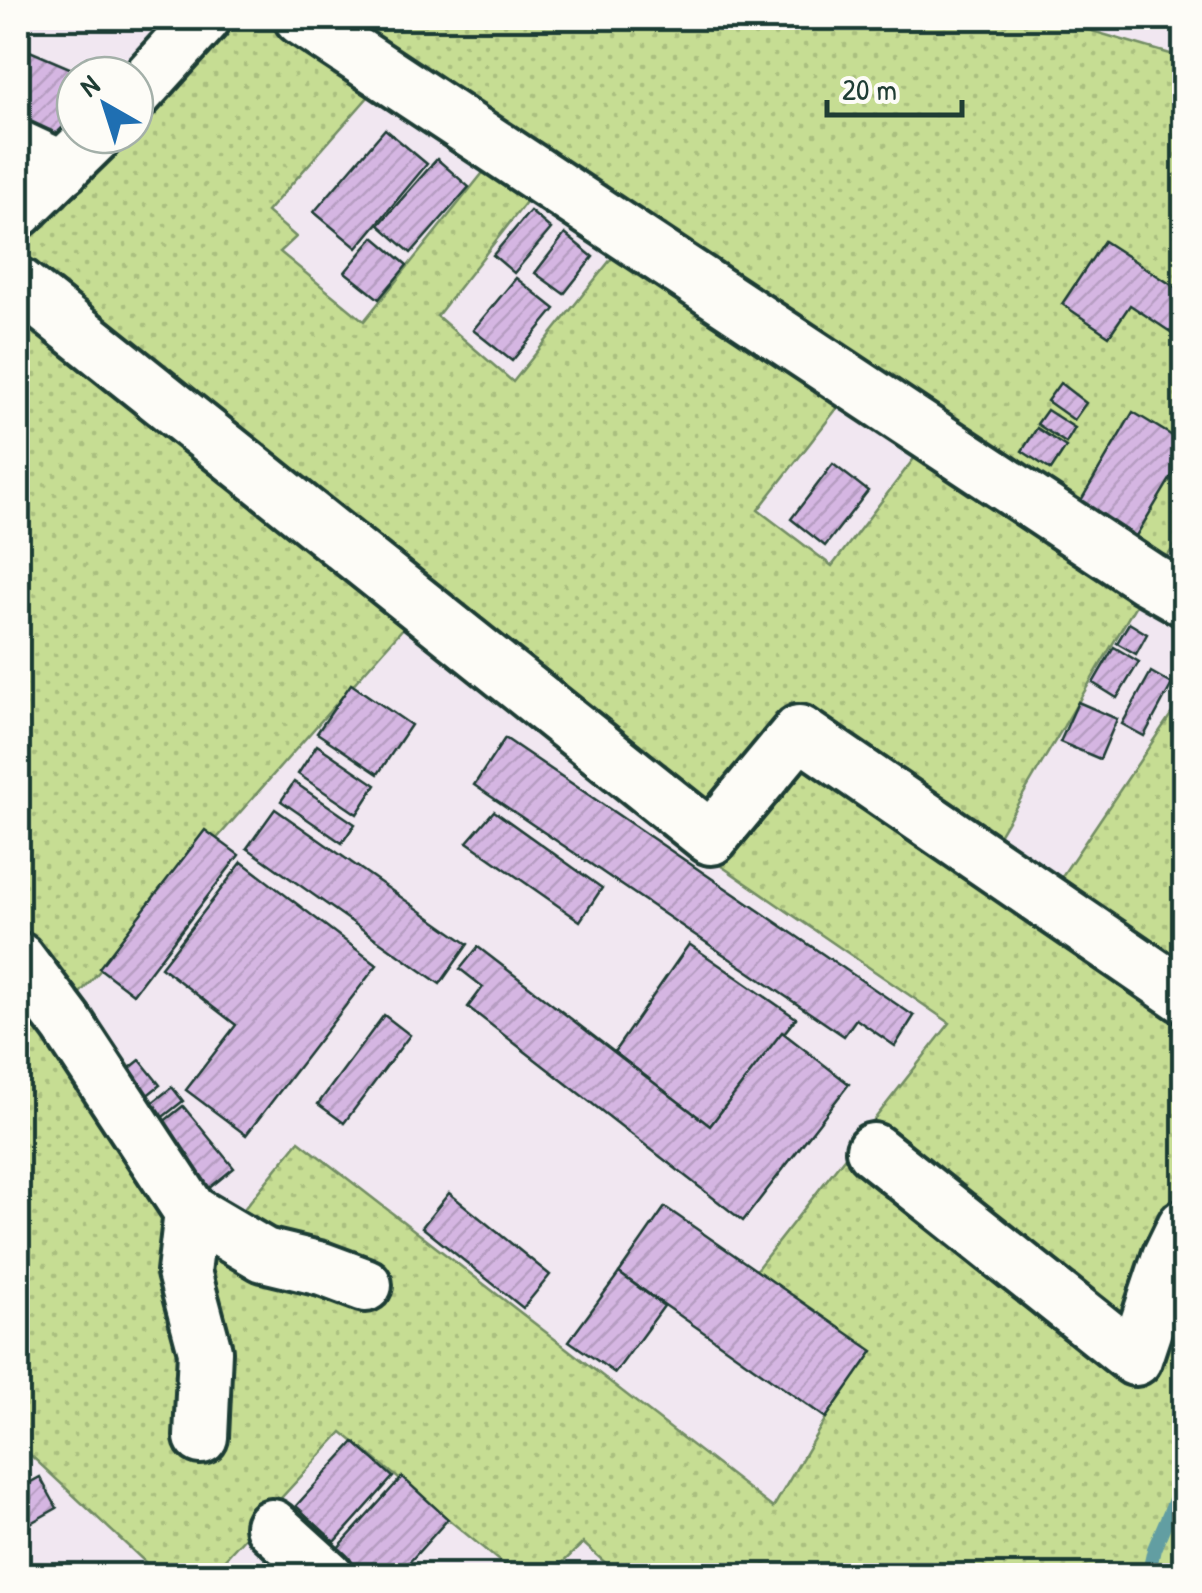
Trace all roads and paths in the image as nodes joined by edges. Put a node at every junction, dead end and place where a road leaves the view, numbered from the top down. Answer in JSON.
{"nodes":[{"id":1,"x":204,"y":18,"type":"edge"},
{"id":2,"x":302,"y":18,"type":"edge"},
{"id":3,"x":155,"y":72,"type":"edge"},
{"id":4,"x":56,"y":155,"type":"edge"},
{"id":5,"x":18,"y":211,"type":"edge"},
{"id":6,"x":18,"y":284,"type":"edge"},
{"id":7,"x":1184,"y":599,"type":"edge"},
{"id":8,"x":18,"y":959,"type":"edge"},
{"id":9,"x":1184,"y":996,"type":"edge"},
{"id":10,"x":873,"y":1150,"type":"dead end"},
{"id":11,"x":190,"y":1212,"type":"junction"},
{"id":12,"x":1184,"y":1226,"type":"edge"},
{"id":13,"x":365,"y":1285,"type":"dead end"},
{"id":14,"x":201,"y":1437,"type":"dead end"},
{"id":15,"x":272,"y":1526,"type":"dead end"},
{"id":16,"x":327,"y":1576,"type":"edge"}],
"edges":[{"from":1,"to":3,"type":"street"},
{"from":2,"to":7,"type":"street"},
{"from":4,"to":5,"type":"street"},
{"from":6,"to":9,"type":"street"},
{"from":8,"to":11,"type":"street"},
{"from":10,"to":12,"type":"street"},
{"from":11,"to":13,"type":"street"},
{"from":11,"to":14,"type":"street"},
{"from":15,"to":16,"type":"street"}]}
